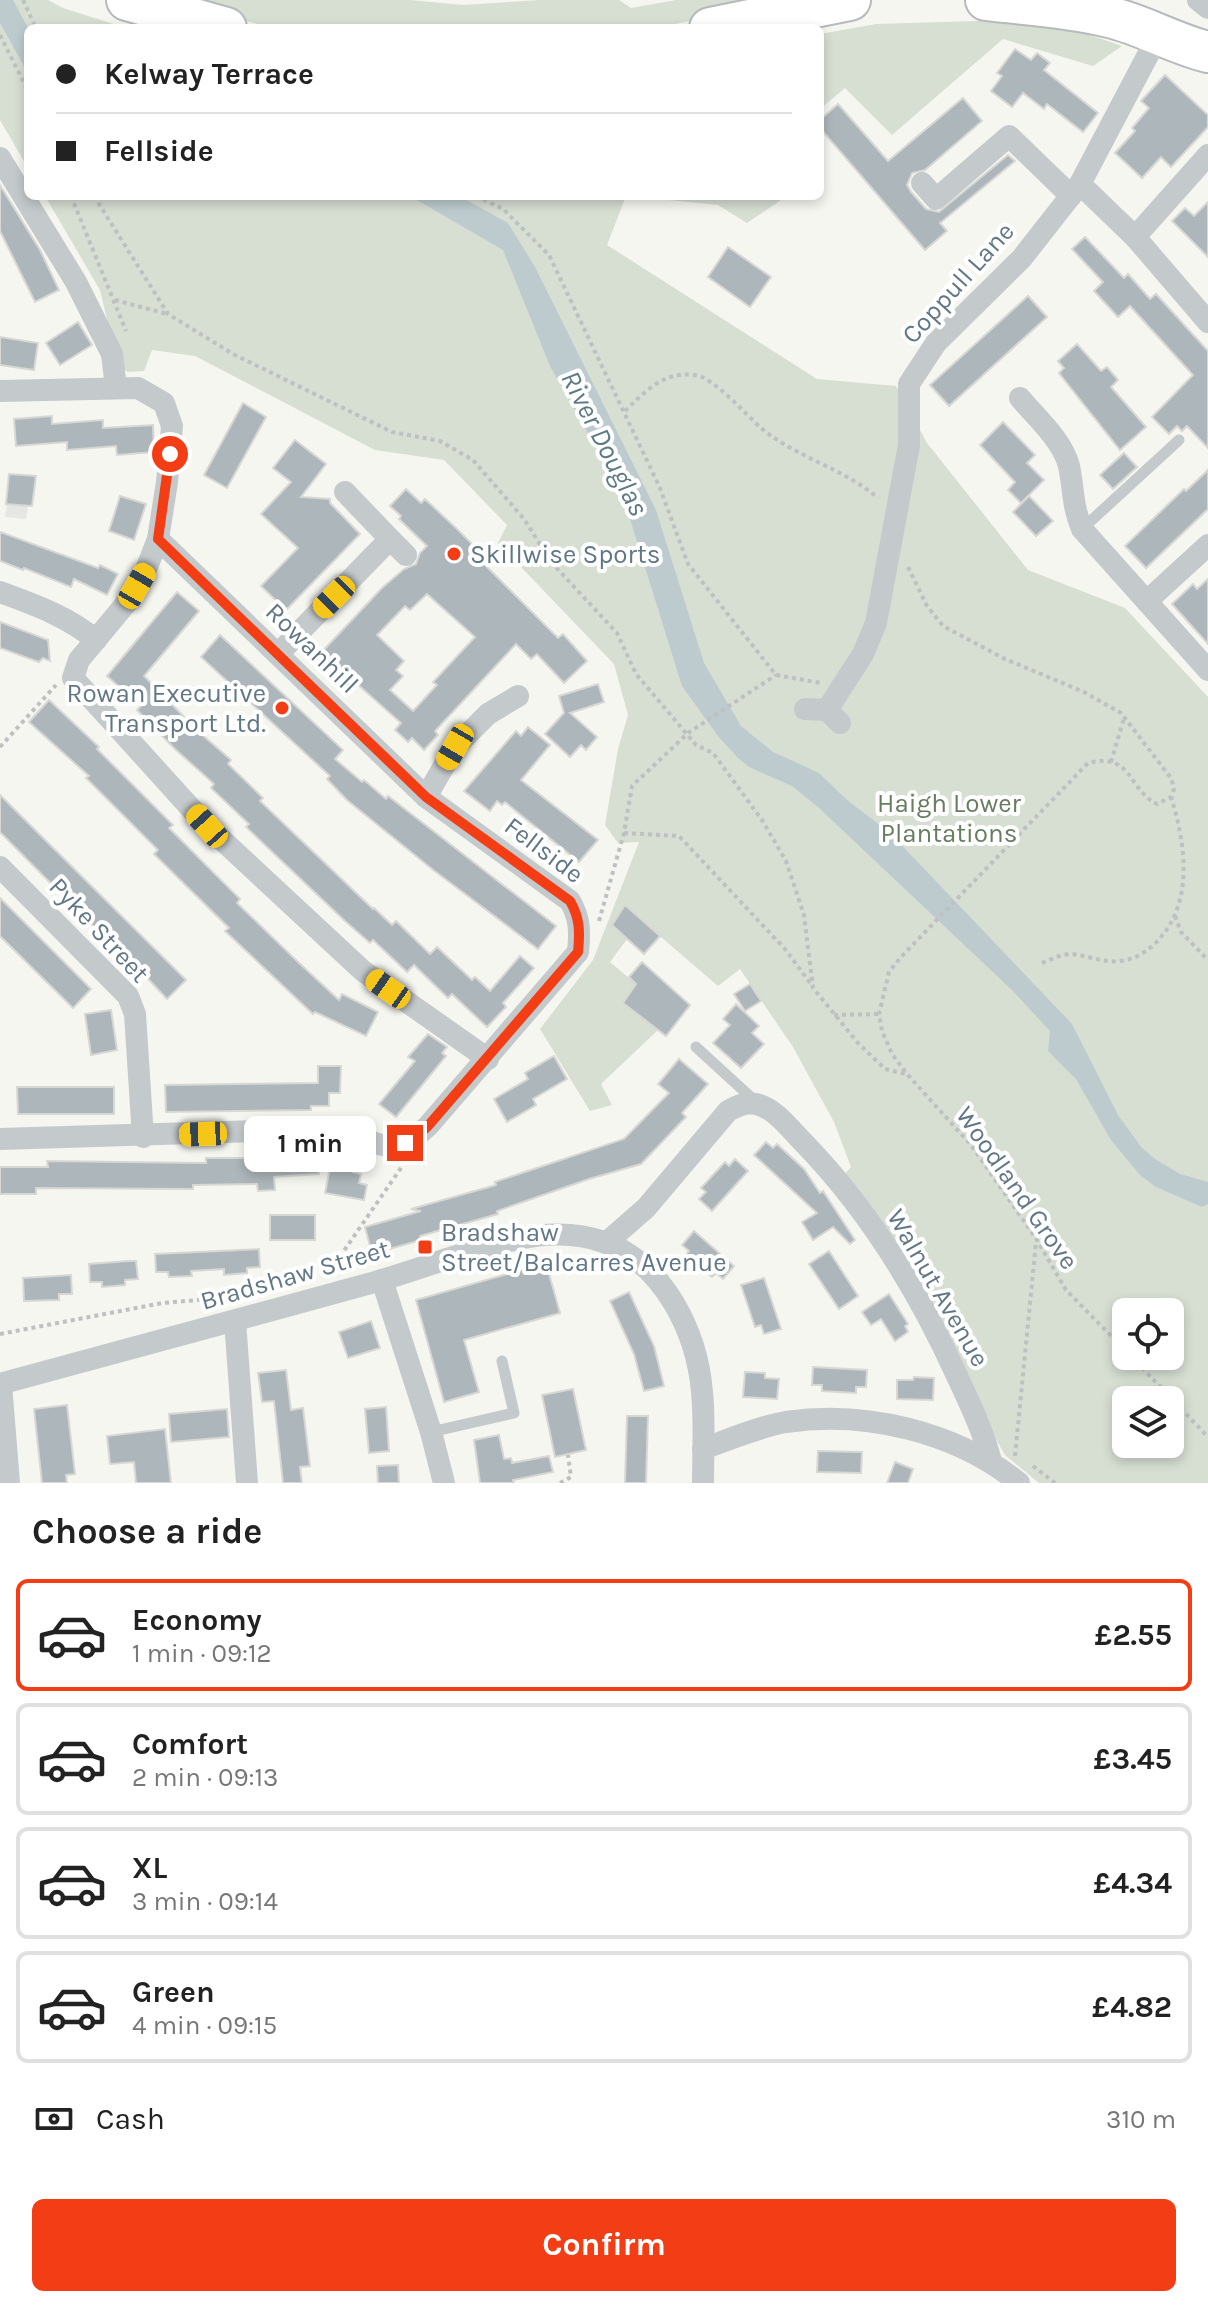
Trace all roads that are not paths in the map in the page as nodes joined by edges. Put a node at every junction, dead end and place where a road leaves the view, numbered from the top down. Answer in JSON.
{"nodes":[{"id":1,"x":127,"y":0,"type":"edge"},
{"id":2,"x":850,"y":0,"type":"edge"},
{"id":3,"x":986,"y":0,"type":"edge"},
{"id":4,"x":1124,"y":0,"type":"edge"},
{"id":5,"x":1198,"y":0,"type":"edge"},
{"id":6,"x":1060,"y":4,"type":"edge"},
{"id":7,"x":1208,"y":8,"type":"edge"},
{"id":8,"x":212,"y":24,"type":"edge"},
{"id":9,"x":730,"y":24,"type":"edge"},
{"id":10,"x":1208,"y":49,"type":"edge"},
{"id":11,"x":1150,"y":50,"type":"junction"},
{"id":12,"x":1208,"y":155,"type":"edge"},
{"id":13,"x":0,"y":158,"type":"edge"},
{"id":14,"x":922,"y":183,"type":"dead end"},
{"id":15,"x":1076,"y":190,"type":"junction"},
{"id":16,"x":24,"y":197,"type":"edge"},
{"id":17,"x":26,"y":200,"type":"edge"},
{"id":18,"x":1135,"y":237,"type":"junction"},
{"id":19,"x":1208,"y":322,"type":"edge"},
{"id":20,"x":116,"y":388,"type":"junction"},
{"id":21,"x":0,"y":391,"type":"edge"},
{"id":22,"x":1034,"y":404,"type":"dead end"},
{"id":23,"x":1179,"y":440,"type":"dead end"},
{"id":24,"x":345,"y":492,"type":"dead end"},
{"id":25,"x":1082,"y":529,"type":"junction"},
{"id":26,"x":158,"y":539,"type":"junction"},
{"id":27,"x":1207,"y":546,"type":"edge"},
{"id":28,"x":0,"y":592,"type":"edge"},
{"id":29,"x":1147,"y":601,"type":"junction"},
{"id":30,"x":96,"y":640,"type":"junction"},
{"id":31,"x":278,"y":654,"type":"junction"},
{"id":32,"x":1208,"y":670,"type":"edge"},
{"id":33,"x":518,"y":696,"type":"dead end"},
{"id":34,"x":824,"y":714,"type":"dead end"},
{"id":35,"x":426,"y":797,"type":"junction"},
{"id":36,"x":0,"y":867,"type":"edge"},
{"id":37,"x":696,"y":1047,"type":"dead end"},
{"id":38,"x":488,"y":1059,"type":"junction"},
{"id":39,"x":758,"y":1104,"type":"junction"},
{"id":40,"x":143,"y":1137,"type":"junction"},
{"id":41,"x":0,"y":1139,"type":"edge"},
{"id":42,"x":606,"y":1243,"type":"junction"},
{"id":43,"x":382,"y":1280,"type":"junction"},
{"id":44,"x":235,"y":1321,"type":"junction"},
{"id":45,"x":502,"y":1361,"type":"dead end"},
{"id":46,"x":0,"y":1384,"type":"edge"},
{"id":47,"x":431,"y":1432,"type":"junction"},
{"id":48,"x":703,"y":1449,"type":"junction"},
{"id":49,"x":991,"y":1461,"type":"junction"},
{"id":50,"x":1016,"y":1481,"type":"edge"},
{"id":51,"x":9,"y":1483,"type":"edge"},
{"id":52,"x":247,"y":1483,"type":"edge"},
{"id":53,"x":444,"y":1483,"type":"edge"},
{"id":54,"x":703,"y":1483,"type":"edge"}],
"edges":[{"from":1,"to":8,"type":"highway"},
{"from":2,"to":9,"type":"highway"},
{"from":3,"to":6,"type":"highway"},
{"from":4,"to":10,"type":"highway"},
{"from":5,"to":7,"type":"street"},
{"from":6,"to":11,"type":"highway"},
{"from":10,"to":11,"type":"highway"},
{"from":11,"to":15,"type":"street","name":"Coppull Lane"},
{"from":12,"to":18,"type":"street"},
{"from":13,"to":16,"type":"street"},
{"from":14,"to":15,"type":"street"},
{"from":15,"to":18,"type":"street"},
{"from":15,"to":34,"type":"street","name":"Coppull Lane"},
{"from":17,"to":20,"type":"street"},
{"from":18,"to":19,"type":"street"},
{"from":20,"to":21,"type":"street"},
{"from":20,"to":26,"type":"street"},
{"from":22,"to":25,"type":"street"},
{"from":23,"to":25,"type":"lane"},
{"from":24,"to":31,"type":"street"},
{"from":25,"to":29,"type":"street"},
{"from":26,"to":30,"type":"street"},
{"from":26,"to":31,"type":"street","name":"Rowanhill"},
{"from":27,"to":29,"type":"street"},
{"from":28,"to":30,"type":"street"},
{"from":29,"to":32,"type":"street"},
{"from":30,"to":38,"type":"street"},
{"from":31,"to":35,"type":"street","name":"Rowanhill"},
{"from":33,"to":35,"type":"street"},
{"from":35,"to":38,"type":"street","name":"Fellside"},
{"from":36,"to":40,"type":"street","name":"Pyke Street"},
{"from":37,"to":39,"type":"lane"},
{"from":38,"to":40,"type":"street","name":"Fellside"},
{"from":39,"to":42,"type":"street"},
{"from":39,"to":49,"type":"street","name":"Walnut Avenue"},
{"from":40,"to":41,"type":"street"},
{"from":42,"to":43,"type":"street","name":"Bradshaw Street"},
{"from":42,"to":48,"type":"street","name":"Bradshaw Street"},
{"from":43,"to":44,"type":"street","name":"Bradshaw Street"},
{"from":43,"to":47,"type":"street"},
{"from":44,"to":46,"type":"street","name":"Bradshaw Street"},
{"from":44,"to":52,"type":"street"},
{"from":45,"to":47,"type":"lane"},
{"from":46,"to":51,"type":"street"},
{"from":47,"to":53,"type":"street"},
{"from":48,"to":49,"type":"street"},
{"from":48,"to":54,"type":"street","name":"Bradshaw Street"},
{"from":49,"to":50,"type":"street"}]}
